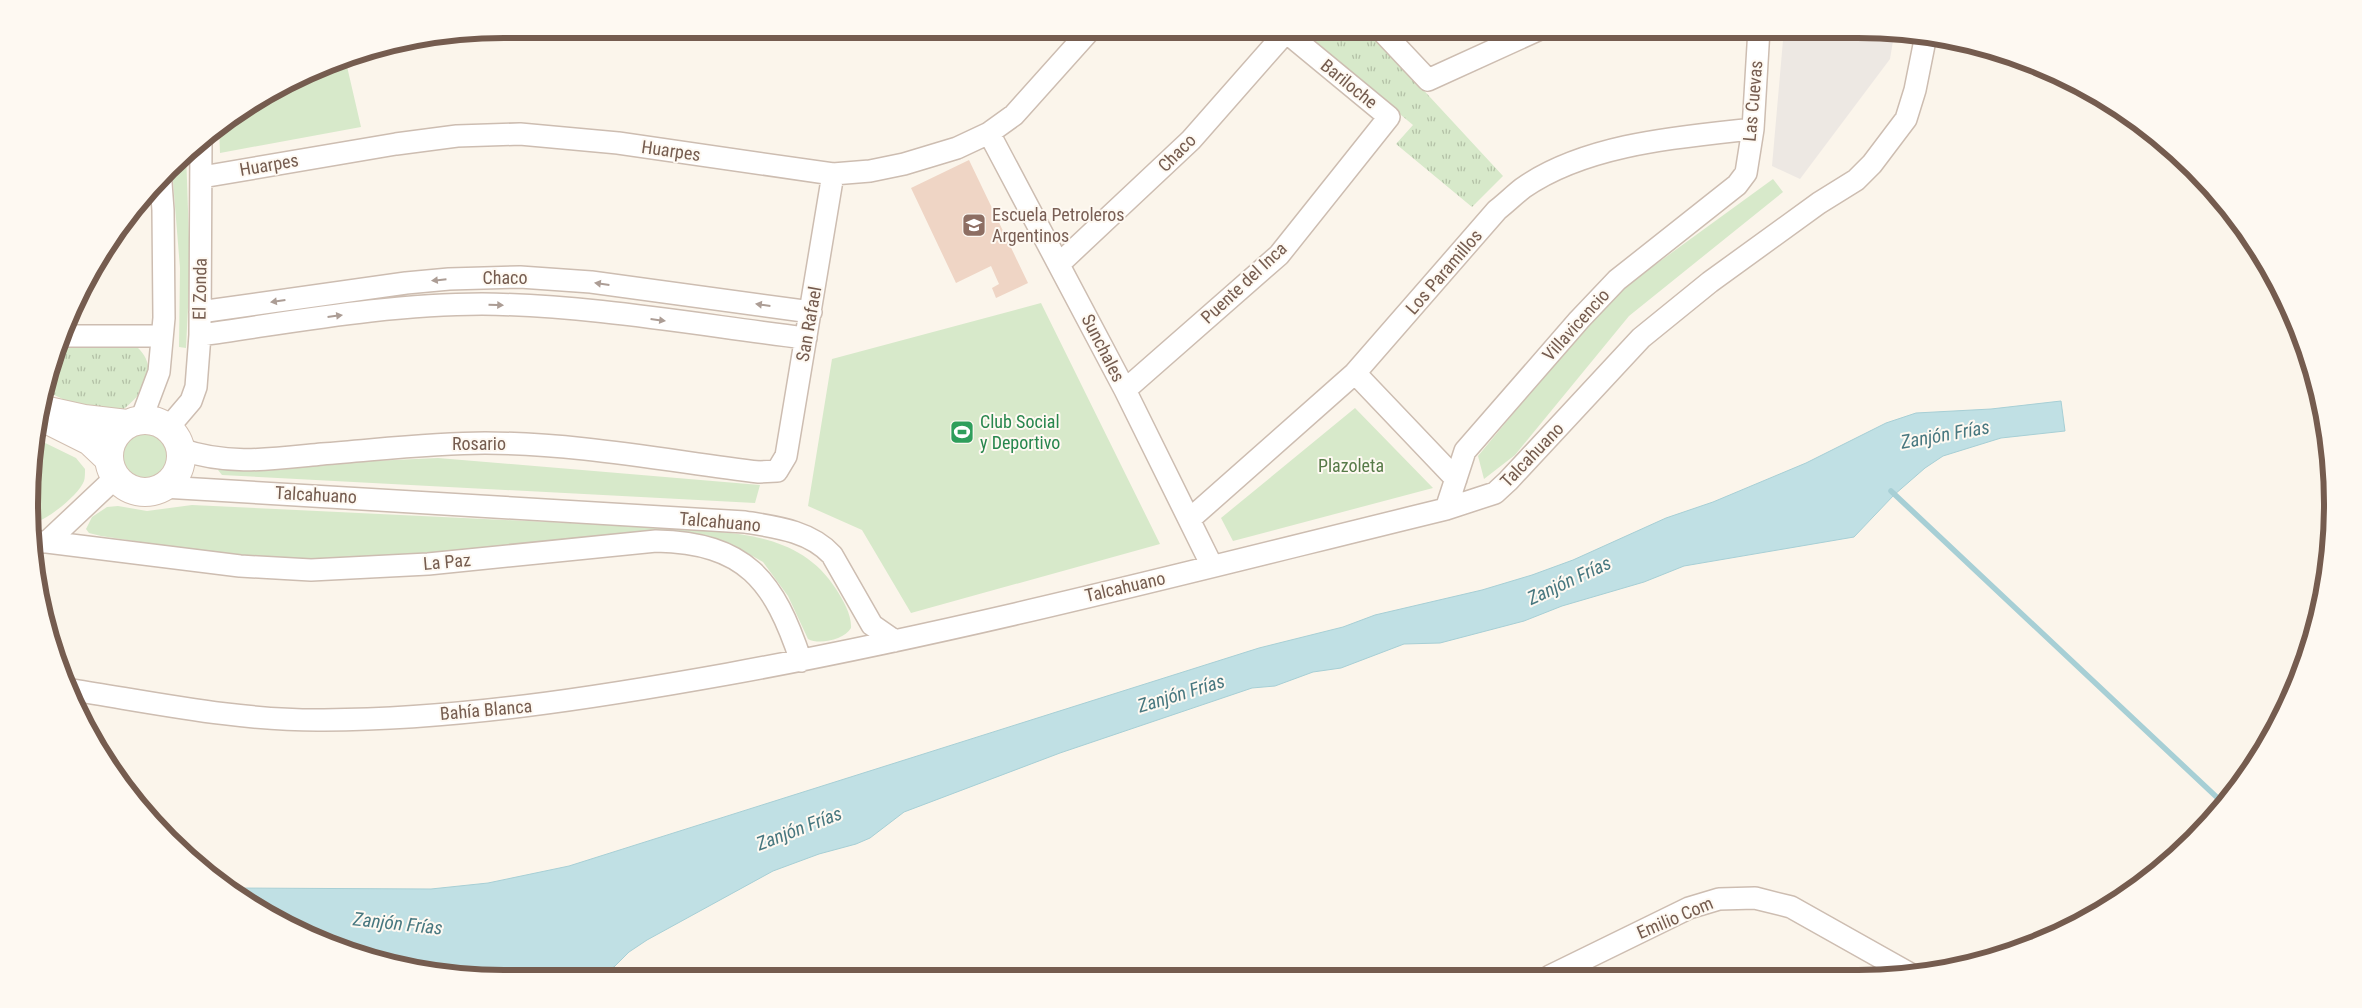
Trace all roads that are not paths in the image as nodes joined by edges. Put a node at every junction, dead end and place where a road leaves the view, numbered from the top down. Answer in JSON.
{"nodes":[{"id":1,"x":1083,"y":38,"type":"edge"},
{"id":2,"x":1281,"y":38,"type":"edge"},
{"id":3,"x":1293,"y":38,"type":"edge"},
{"id":4,"x":1388,"y":38,"type":"edge"},
{"id":5,"x":1520,"y":38,"type":"edge"},
{"id":6,"x":1758,"y":38,"type":"edge"},
{"id":7,"x":1925,"y":42,"type":"edge"},
{"id":8,"x":1389,"y":117,"type":"joint"},
{"id":9,"x":1752,"y":129,"type":"junction"},
{"id":10,"x":989,"y":133,"type":"junction"},
{"id":11,"x":201,"y":149,"type":"edge"},
{"id":12,"x":1746,"y":173,"type":"joint"},
{"id":13,"x":833,"y":174,"type":"junction"},
{"id":14,"x":202,"y":177,"type":"junction"},
{"id":15,"x":160,"y":188,"type":"edge"},
{"id":16,"x":1059,"y":264,"type":"junction"},
{"id":17,"x":200,"y":312,"type":"junction"},
{"id":18,"x":811,"y":312,"type":"junction"},
{"id":19,"x":200,"y":335,"type":"junction"},
{"id":20,"x":69,"y":336,"type":"edge"},
{"id":21,"x":162,"y":336,"type":"junction"},
{"id":22,"x":806,"y":338,"type":"junction"},
{"id":23,"x":1356,"y":373,"type":"junction"},
{"id":24,"x":1125,"y":390,"type":"junction"},
{"id":25,"x":47,"y":411,"type":"edge"},
{"id":26,"x":45,"y":418,"type":"edge"},
{"id":27,"x":134,"y":422,"type":"junction"},
{"id":28,"x":174,"y":439,"type":"junction"},
{"id":29,"x":112,"y":468,"type":"junction"},
{"id":30,"x":777,"y":471,"type":"joint"},
{"id":31,"x":1456,"y":479,"type":"junction"},
{"id":32,"x":163,"y":487,"type":"junction"},
{"id":33,"x":1446,"y":509,"type":"junction"},
{"id":34,"x":1190,"y":519,"type":"junction"},
{"id":35,"x":40,"y":542,"type":"edge"},
{"id":36,"x":1212,"y":566,"type":"junction"},
{"id":37,"x":895,"y":642,"type":"junction"},
{"id":38,"x":801,"y":661,"type":"junction"},
{"id":39,"x":77,"y":691,"type":"edge"},
{"id":40,"x":1901,"y":969,"type":"edge"},
{"id":41,"x":1562,"y":970,"type":"edge"}],
"edges":[{"from":1,"to":10,"type":"street","name":"Huarpes"},
{"from":2,"to":16,"type":"street","name":"Chaco"},
{"from":3,"to":8,"type":"street","name":"Bariloche"},
{"from":4,"to":5,"type":"street"},
{"from":6,"to":9,"type":"street","name":"Las Cuevas"},
{"from":7,"to":33,"type":"street","name":"Talcahuano"},
{"from":8,"to":24,"type":"street","name":"Puente del Inca"},
{"from":9,"to":12,"type":"street","name":"Las Cuevas"},
{"from":9,"to":23,"type":"street","name":"Los Paramillos"},
{"from":10,"to":13,"type":"street","name":"Huarpes"},
{"from":10,"to":16,"type":"street","name":"Sunchales"},
{"from":11,"to":14,"type":"street","name":"El Zonda"},
{"from":12,"to":31,"type":"street","name":"Villavicencio"},
{"from":13,"to":14,"type":"street","name":"Huarpes"},
{"from":13,"to":18,"type":"street","name":"San Rafael"},
{"from":14,"to":17,"type":"street","name":"El Zonda"},
{"from":15,"to":21,"type":"street","name":"El Zonda"},
{"from":16,"to":24,"type":"street","name":"Sunchales"},
{"from":18,"to":17,"type":"street","name":"Chaco","one_way":true},
{"from":17,"to":19,"type":"street","name":"El Zonda"},
{"from":18,"to":22,"type":"street","name":"San Rafael"},
{"from":19,"to":22,"type":"street","name":"Chaco","one_way":true},
{"from":19,"to":28,"type":"street","name":"El Zonda"},
{"from":20,"to":21,"type":"street"},
{"from":21,"to":27,"type":"street","name":"El Zonda"},
{"from":22,"to":30,"type":"street","name":"San Rafael"},
{"from":23,"to":31,"type":"street"},
{"from":23,"to":34,"type":"street","name":"Los Paramillos"},
{"from":24,"to":34,"type":"street","name":"Sunchales"},
{"from":25,"to":27,"type":"street"},
{"from":26,"to":29,"type":"street"},
{"from":27,"to":28,"type":"street"},
{"from":27,"to":29,"type":"street"},
{"from":28,"to":30,"type":"street","name":"Rosario"},
{"from":28,"to":32,"type":"street"},
{"from":29,"to":32,"type":"street"},
{"from":29,"to":35,"type":"street"},
{"from":31,"to":33,"type":"street","name":"Villavicencio"},
{"from":32,"to":37,"type":"street","name":"Talcahuano"},
{"from":33,"to":36,"type":"street","name":"Talcahuano"},
{"from":34,"to":36,"type":"street","name":"Sunchales"},
{"from":35,"to":38,"type":"street","name":"La Paz"},
{"from":36,"to":37,"type":"street","name":"Talcahuano"},
{"from":37,"to":38,"type":"street","name":"Bahía Blanca"},
{"from":38,"to":39,"type":"street","name":"Bahía Blanca"},
{"from":40,"to":41,"type":"street","name":"Emilio Com"}]}
